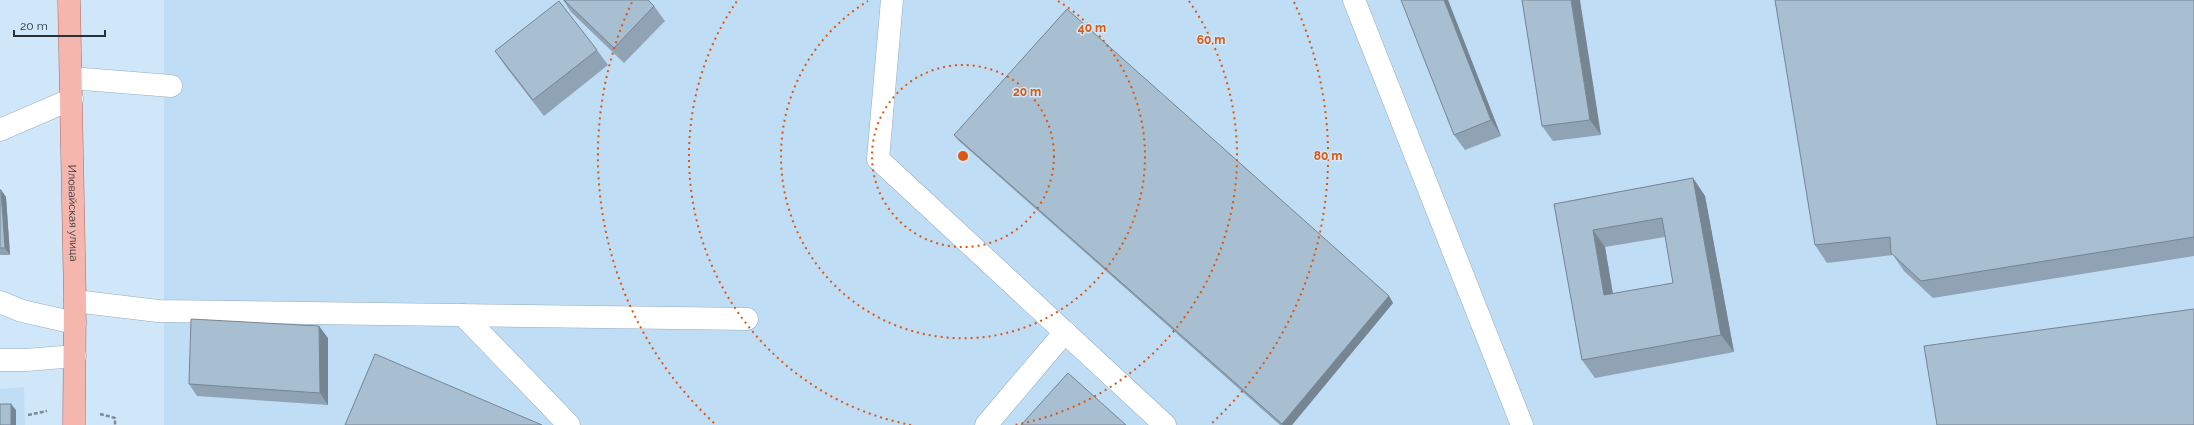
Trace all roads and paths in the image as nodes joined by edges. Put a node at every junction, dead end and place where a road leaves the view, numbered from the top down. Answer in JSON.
{"nodes":[{"id":1,"x":69,"y":0,"type":"edge"},
{"id":2,"x":892,"y":0,"type":"edge"},
{"id":3,"x":1354,"y":0,"type":"edge"},
{"id":4,"x":171,"y":86,"type":"dead end"},
{"id":5,"x":71,"y":88,"type":"junction"},
{"id":6,"x":0,"y":130,"type":"edge"},
{"id":7,"x":75,"y":301,"type":"junction"},
{"id":8,"x":0,"y":302,"type":"edge"},
{"id":9,"x":463,"y":315,"type":"junction"},
{"id":10,"x":747,"y":319,"type":"dead end"},
{"id":11,"x":75,"y":323,"type":"junction"},
{"id":12,"x":1065,"y":332,"type":"junction"},
{"id":13,"x":75,"y":356,"type":"junction"},
{"id":14,"x":0,"y":360,"type":"edge"},
{"id":15,"x":115,"y":418,"type":"dead end"},
{"id":16,"x":74,"y":425,"type":"edge"},
{"id":17,"x":115,"y":425,"type":"edge"},
{"id":18,"x":568,"y":425,"type":"edge"},
{"id":19,"x":986,"y":425,"type":"edge"},
{"id":20,"x":1165,"y":425,"type":"edge"},
{"id":21,"x":1522,"y":425,"type":"edge"}],
"edges":[{"from":1,"to":5,"type":"main road","name":"Иловайская улица"},
{"from":2,"to":12,"type":"street"},
{"from":3,"to":21,"type":"street"},
{"from":4,"to":5,"type":"street"},
{"from":5,"to":6,"type":"street"},
{"from":5,"to":7,"type":"main road","name":"Иловайская улица"},
{"from":7,"to":9,"type":"street"},
{"from":7,"to":11,"type":"main road","name":"Иловайская улица"},
{"from":8,"to":11,"type":"street"},
{"from":9,"to":10,"type":"street"},
{"from":9,"to":18,"type":"street"},
{"from":11,"to":13,"type":"main road","name":"Иловайская улица"},
{"from":12,"to":19,"type":"street"},
{"from":12,"to":20,"type":"street"},
{"from":13,"to":14,"type":"street"},
{"from":13,"to":16,"type":"main road","name":"Иловайская улица"},
{"from":15,"to":17,"type":"path"}]}
